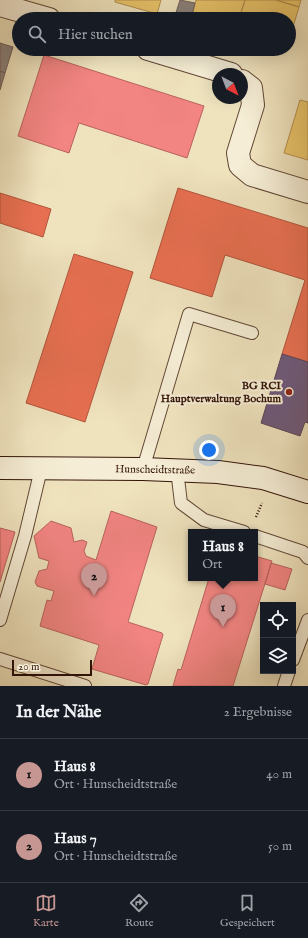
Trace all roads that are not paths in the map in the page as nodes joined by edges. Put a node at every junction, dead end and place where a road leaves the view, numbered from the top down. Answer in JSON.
{"nodes":[{"id":1,"x":0,"y":5,"type":"edge"},
{"id":2,"x":24,"y":12,"type":"edge"},
{"id":3,"x":171,"y":56,"type":"edge"},
{"id":4,"x":212,"y":68,"type":"edge"},
{"id":5,"x":248,"y":86,"type":"edge"},
{"id":6,"x":308,"y":192,"type":"edge"},
{"id":7,"x":252,"y":333,"type":"dead end"},
{"id":8,"x":0,"y":468,"type":"edge"},
{"id":9,"x":41,"y":469,"type":"junction"},
{"id":10,"x":143,"y":469,"type":"junction"},
{"id":11,"x":177,"y":470,"type":"junction"},
{"id":12,"x":308,"y":492,"type":"edge"},
{"id":13,"x":242,"y":529,"type":"edge"},
{"id":14,"x":258,"y":534,"type":"edge"},
{"id":15,"x":308,"y":558,"type":"edge"},
{"id":16,"x":0,"y":620,"type":"edge"},
{"id":17,"x":308,"y":620,"type":"edge"},
{"id":18,"x":296,"y":652,"type":"edge"},
{"id":19,"x":0,"y":659,"type":"edge"},
{"id":20,"x":288,"y":674,"type":"edge"},
{"id":21,"x":85,"y":686,"type":"edge"},
{"id":22,"x":284,"y":686,"type":"edge"}],
"edges":[{"from":1,"to":2,"type":"street"},
{"from":3,"to":4,"type":"street"},
{"from":5,"to":6,"type":"street"},
{"from":7,"to":10,"type":"lane"},
{"from":8,"to":9,"type":"street","name":"Hunscheidtstraße"},
{"from":9,"to":10,"type":"street","name":"Hunscheidtstraße"},
{"from":9,"to":16,"type":"lane"},
{"from":10,"to":11,"type":"street","name":"Hunscheidtstraße"},
{"from":11,"to":12,"type":"street","name":"Hunscheidtstraße"},
{"from":11,"to":13,"type":"lane"},
{"from":14,"to":15,"type":"lane"},
{"from":17,"to":18,"type":"lane"},
{"from":19,"to":21,"type":"lane"},
{"from":20,"to":22,"type":"lane"}]}
